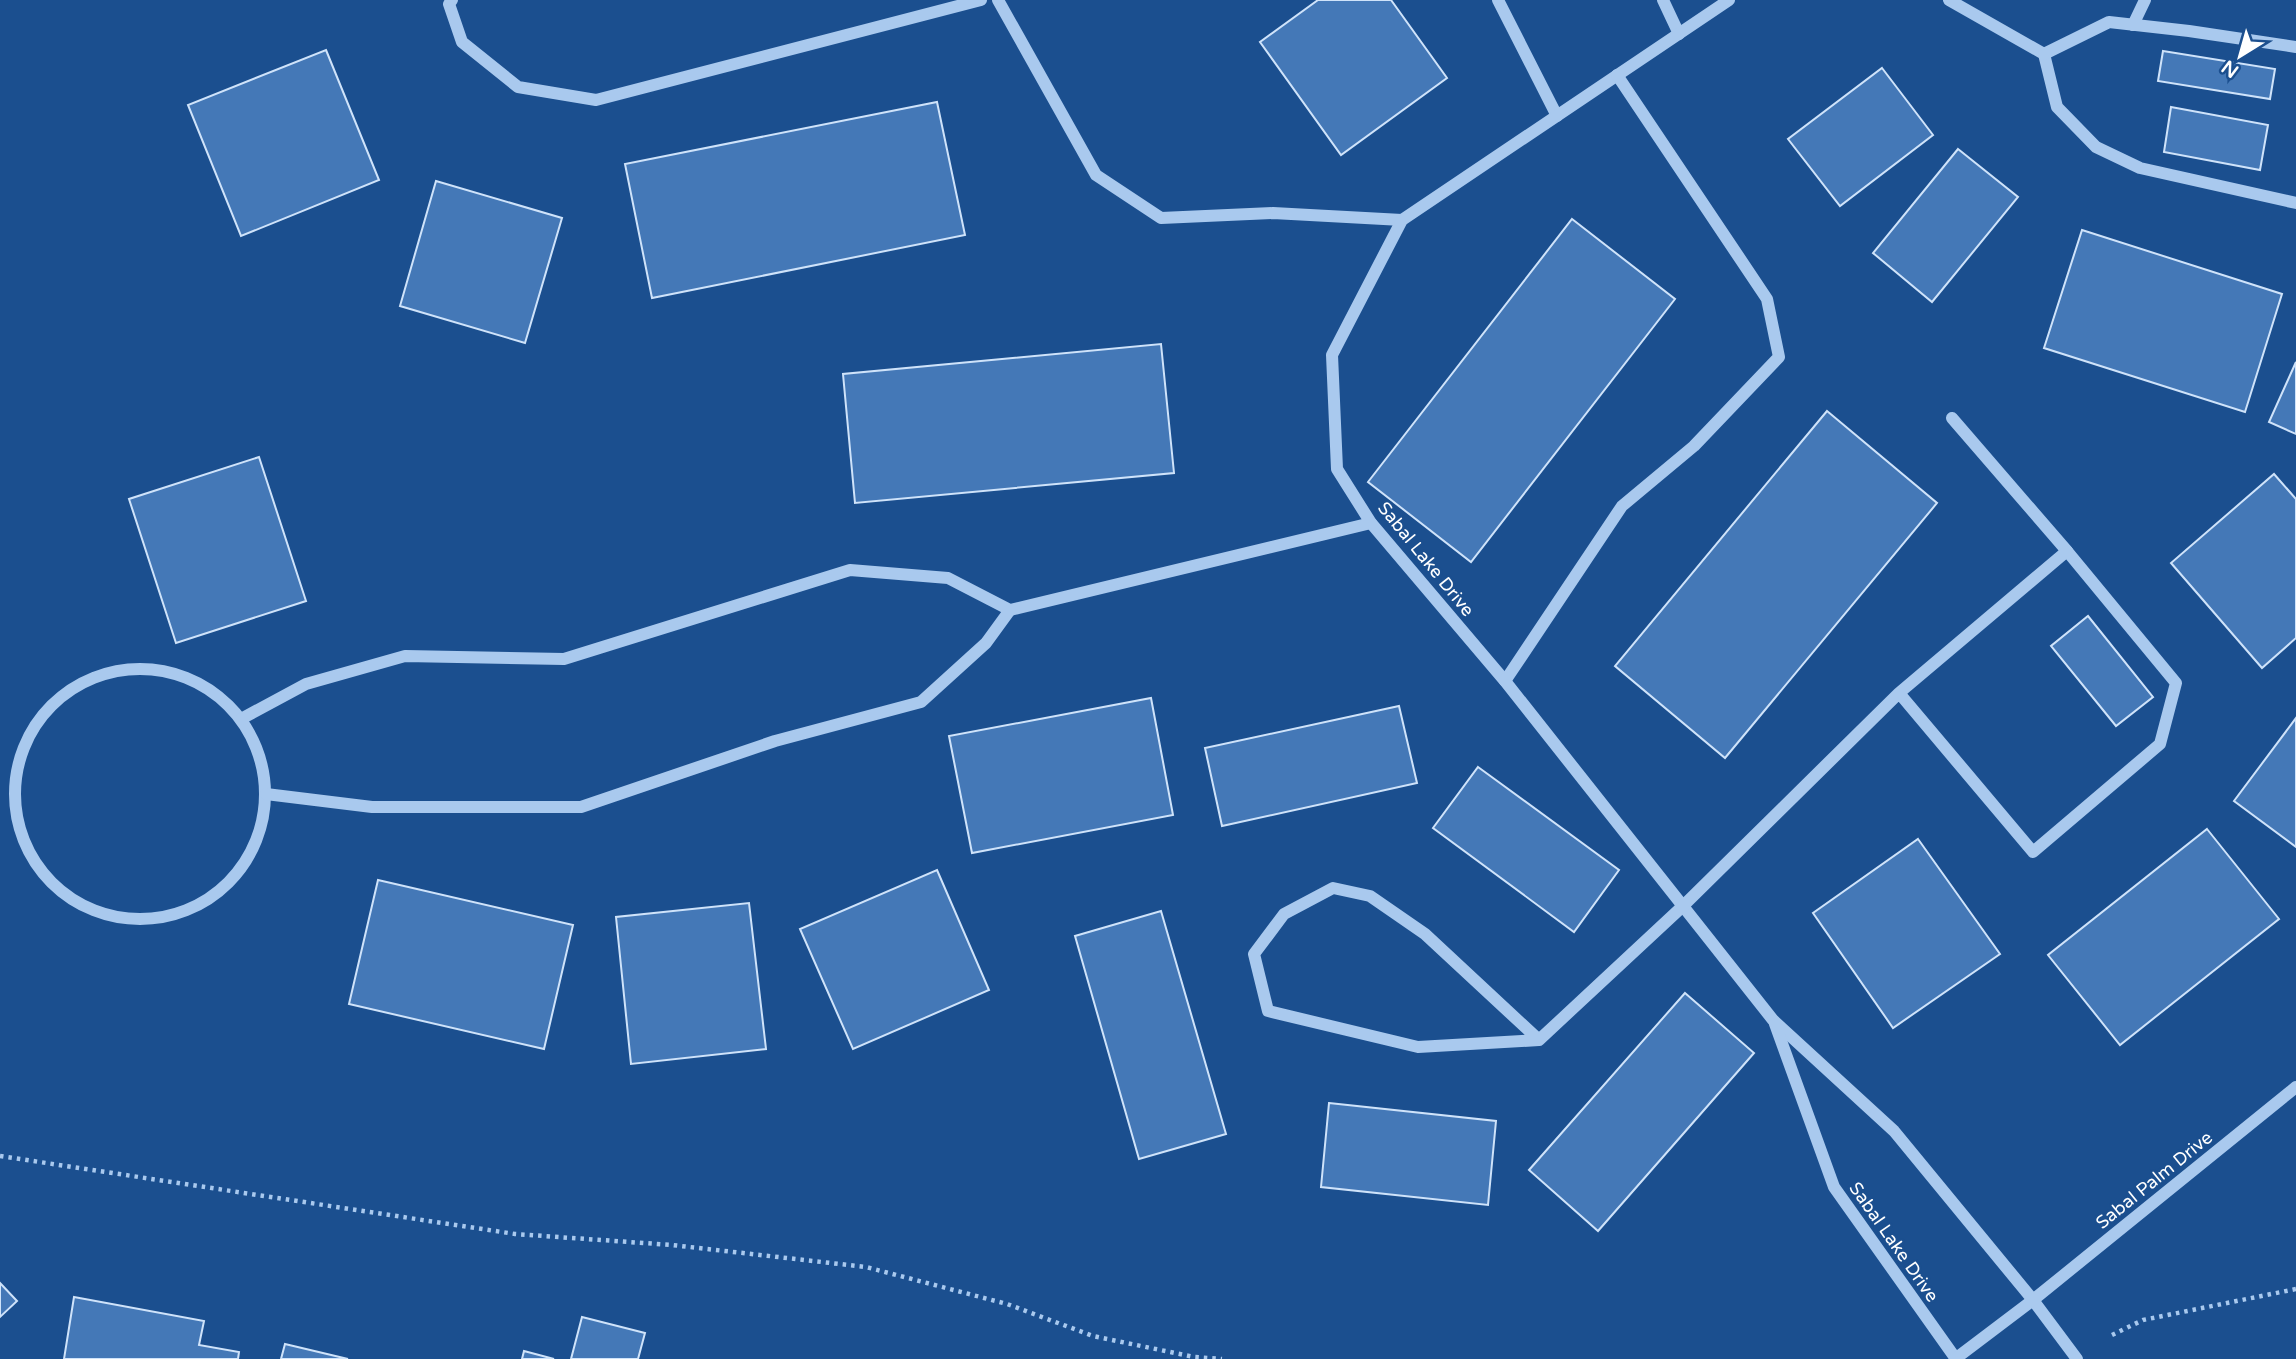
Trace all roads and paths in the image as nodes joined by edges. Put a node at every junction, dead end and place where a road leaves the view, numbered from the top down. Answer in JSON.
{"nodes":[{"id":1,"x":452,"y":0,"type":"edge"},
{"id":2,"x":981,"y":0,"type":"edge"},
{"id":3,"x":998,"y":0,"type":"edge"},
{"id":4,"x":1498,"y":0,"type":"edge"},
{"id":5,"x":1663,"y":0,"type":"edge"},
{"id":6,"x":1728,"y":0,"type":"edge"},
{"id":7,"x":1950,"y":0,"type":"edge"},
{"id":8,"x":2145,"y":0,"type":"edge"},
{"id":9,"x":2133,"y":25,"type":"junction"},
{"id":10,"x":1679,"y":34,"type":"junction"},
{"id":11,"x":2296,"y":47,"type":"edge"},
{"id":12,"x":2044,"y":54,"type":"junction"},
{"id":13,"x":1617,"y":75,"type":"junction"},
{"id":14,"x":1557,"y":116,"type":"junction"},
{"id":15,"x":2296,"y":203,"type":"edge"},
{"id":16,"x":1402,"y":220,"type":"junction"},
{"id":17,"x":1952,"y":418,"type":"dead end"},
{"id":18,"x":1371,"y":523,"type":"junction"},
{"id":19,"x":2067,"y":551,"type":"junction"},
{"id":20,"x":1010,"y":610,"type":"junction"},
{"id":21,"x":1505,"y":681,"type":"junction"},
{"id":22,"x":1899,"y":693,"type":"junction"},
{"id":23,"x":241,"y":719,"type":"junction"},
{"id":24,"x":266,"y":794,"type":"junction"},
{"id":25,"x":1683,"y":906,"type":"junction"},
{"id":26,"x":1773,"y":1020,"type":"junction"},
{"id":27,"x":1539,"y":1040,"type":"junction"},
{"id":28,"x":2296,"y":1087,"type":"edge"},
{"id":29,"x":0,"y":1156,"type":"edge"},
{"id":30,"x":2296,"y":1289,"type":"edge"},
{"id":31,"x":2033,"y":1300,"type":"junction"},
{"id":32,"x":2112,"y":1335,"type":"dead end"},
{"id":33,"x":1222,"y":1359,"type":"edge"},
{"id":34,"x":1956,"y":1359,"type":"edge"},
{"id":35,"x":2077,"y":1359,"type":"edge"}],
"edges":[{"from":1,"to":2,"type":"street"},
{"from":3,"to":16,"type":"street"},
{"from":4,"to":14,"type":"street"},
{"from":5,"to":10,"type":"street"},
{"from":6,"to":10,"type":"street","name":"Sabal Lake Drive"},
{"from":7,"to":12,"type":"street"},
{"from":8,"to":9,"type":"street"},
{"from":9,"to":11,"type":"street"},
{"from":9,"to":12,"type":"street"},
{"from":10,"to":13,"type":"street","name":"Sabal Lake Drive"},
{"from":12,"to":15,"type":"street"},
{"from":13,"to":14,"type":"street","name":"Sabal Lake Drive"},
{"from":13,"to":21,"type":"street"},
{"from":14,"to":16,"type":"street","name":"Sabal Lake Drive"},
{"from":16,"to":18,"type":"street","name":"Sabal Lake Drive"},
{"from":17,"to":19,"type":"street"},
{"from":18,"to":20,"type":"street"},
{"from":18,"to":21,"type":"street","name":"Sabal Lake Drive"},
{"from":19,"to":22,"type":"street"},
{"from":19,"to":22,"type":"street"},
{"from":20,"to":23,"type":"street"},
{"from":20,"to":24,"type":"street"},
{"from":21,"to":25,"type":"street","name":"Sabal Lake Drive"},
{"from":22,"to":25,"type":"street"},
{"from":23,"to":24,"type":"street"},
{"from":23,"to":24,"type":"street"},
{"from":25,"to":26,"type":"street","name":"Sabal Lake Drive"},
{"from":25,"to":27,"type":"street"},
{"from":26,"to":31,"type":"street","name":"Sabal Lake Drive"},
{"from":26,"to":34,"type":"street","name":"Sabal Lake Drive"},
{"from":27,"to":27,"type":"street"},
{"from":28,"to":31,"type":"street","name":"Sabal Palm Drive"},
{"from":29,"to":33,"type":"path"},
{"from":30,"to":32,"type":"path"},
{"from":31,"to":34,"type":"street","name":"Sabal Palm Drive"},
{"from":31,"to":35,"type":"street"}]}
